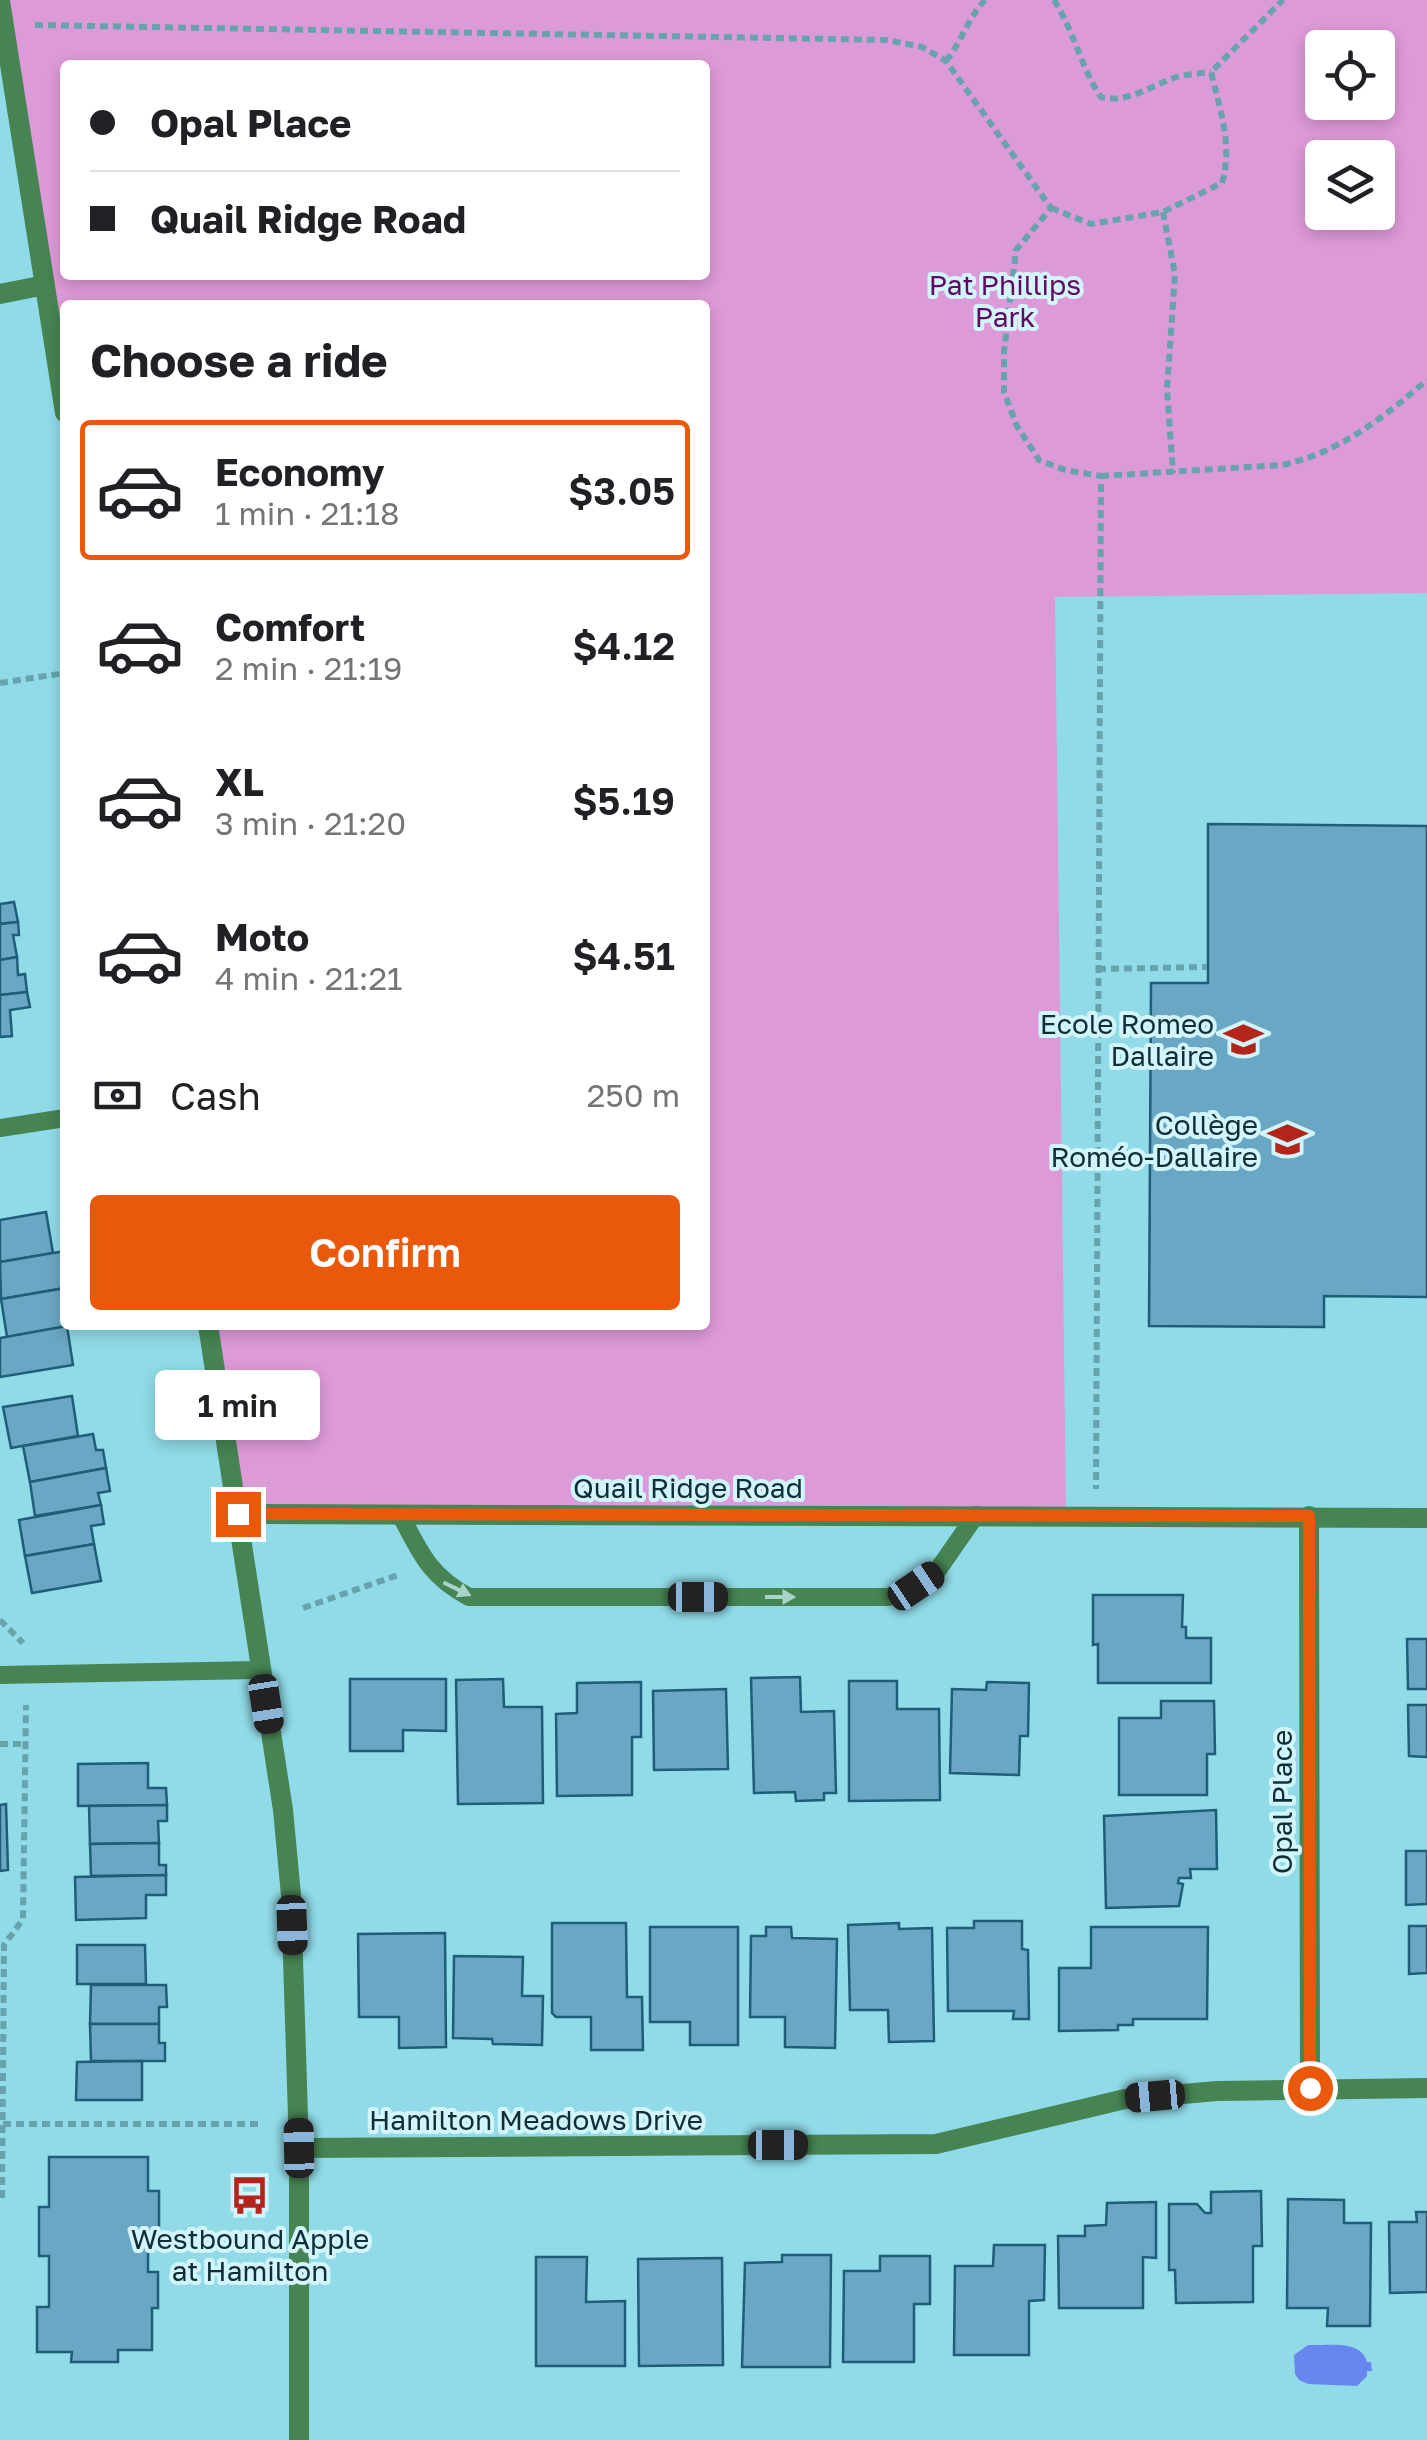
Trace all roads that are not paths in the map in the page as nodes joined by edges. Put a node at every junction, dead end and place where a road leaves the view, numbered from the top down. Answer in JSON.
{"nodes":[{"id":1,"x":0,"y":1,"type":"edge"},
{"id":2,"x":2,"y":27,"type":"edge"},
{"id":3,"x":45,"y":285,"type":"junction"},
{"id":4,"x":0,"y":294,"type":"edge"},
{"id":5,"x":60,"y":381,"type":"edge"},
{"id":6,"x":60,"y":1119,"type":"edge"},
{"id":7,"x":0,"y":1128,"type":"edge"},
{"id":8,"x":209,"y":1330,"type":"edge"},
{"id":9,"x":238,"y":1514,"type":"junction"},
{"id":10,"x":400,"y":1514,"type":"junction"},
{"id":11,"x":976,"y":1515,"type":"junction"},
{"id":12,"x":1309,"y":1516,"type":"junction"},
{"id":13,"x":1427,"y":1518,"type":"edge"},
{"id":14,"x":261,"y":1670,"type":"junction"},
{"id":15,"x":0,"y":1676,"type":"edge"},
{"id":16,"x":1310,"y":2088,"type":"junction"},
{"id":17,"x":1427,"y":2088,"type":"edge"},
{"id":18,"x":299,"y":2148,"type":"junction"},
{"id":19,"x":299,"y":2440,"type":"edge"}],
"edges":[{"from":1,"to":2,"type":"street"},
{"from":2,"to":3,"type":"street"},
{"from":3,"to":4,"type":"street"},
{"from":3,"to":5,"type":"street"},
{"from":6,"to":7,"type":"lane"},
{"from":8,"to":9,"type":"street"},
{"from":9,"to":10,"type":"street","name":"Quail Ridge Road"},
{"from":9,"to":14,"type":"street"},
{"from":10,"to":11,"type":"street","name":"Quail Ridge Road"},
{"from":10,"to":11,"type":"lane","one_way":true},
{"from":11,"to":12,"type":"street","name":"Quail Ridge Road"},
{"from":12,"to":13,"type":"street","name":"Quail Ridge Road"},
{"from":12,"to":16,"type":"street","name":"Opal Place"},
{"from":14,"to":15,"type":"lane"},
{"from":14,"to":18,"type":"street"},
{"from":16,"to":17,"type":"street","name":"Hamilton Meadows Drive"},
{"from":16,"to":18,"type":"street","name":"Hamilton Meadows Drive"},
{"from":18,"to":19,"type":"street"}]}
